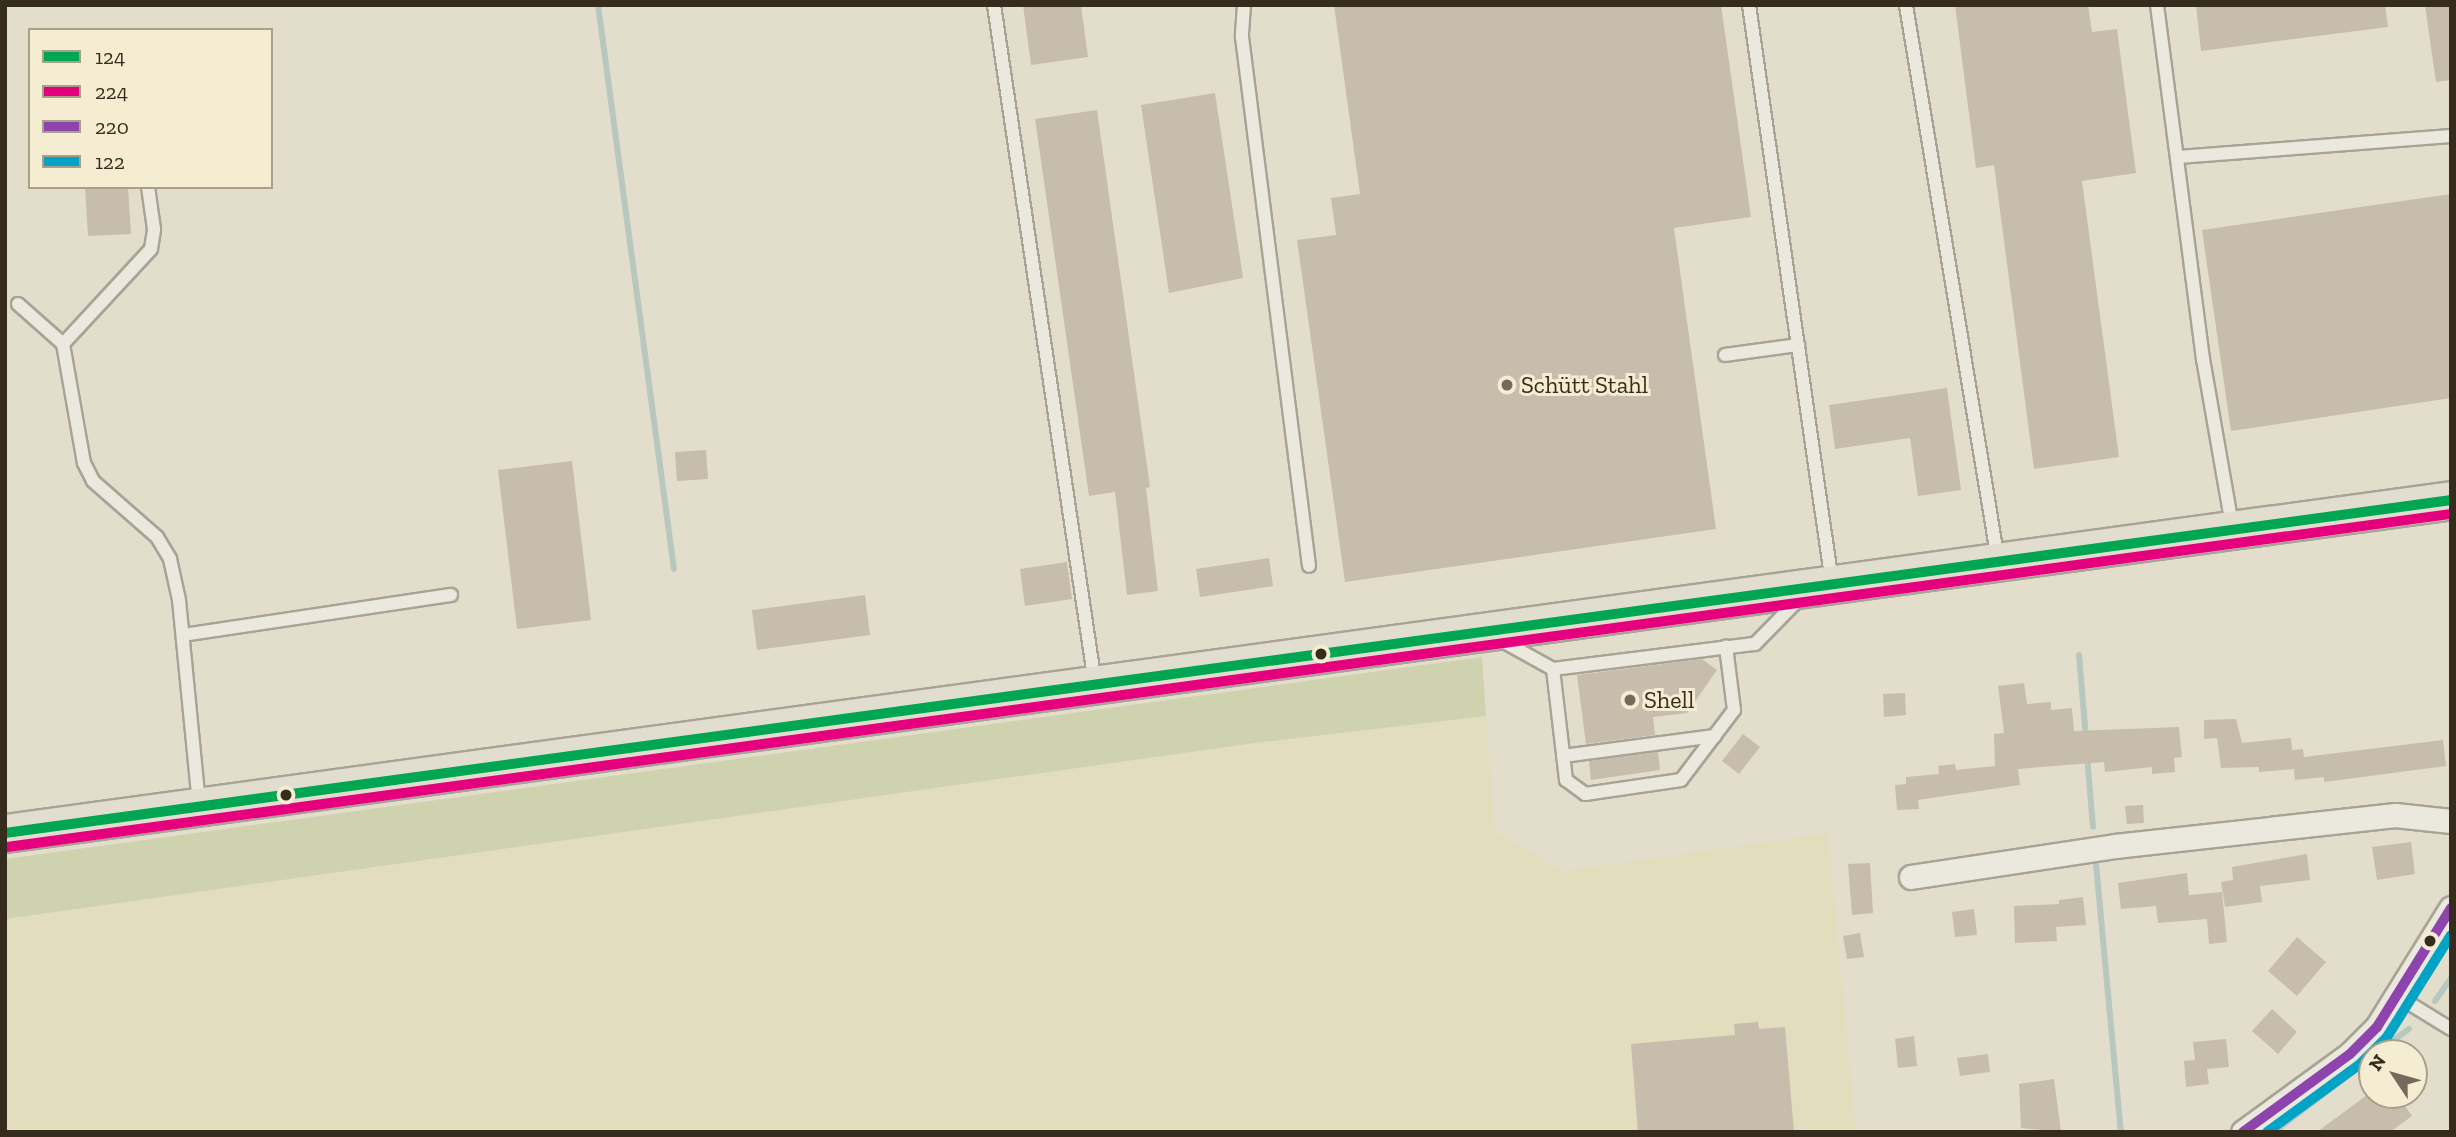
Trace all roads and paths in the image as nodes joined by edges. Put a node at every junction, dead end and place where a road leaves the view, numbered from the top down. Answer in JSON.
{"nodes":[{"id":1,"x":995,"y":5,"type":"edge"},
{"id":2,"x":1244,"y":5,"type":"edge"},
{"id":3,"x":1749,"y":5,"type":"edge"},
{"id":4,"x":1906,"y":5,"type":"edge"},
{"id":5,"x":2157,"y":5,"type":"edge"},
{"id":6,"x":2451,"y":136,"type":"edge"},
{"id":7,"x":2178,"y":157,"type":"junction"},
{"id":8,"x":148,"y":189,"type":"edge"},
{"id":9,"x":18,"y":304,"type":"dead end"},
{"id":10,"x":63,"y":344,"type":"junction"},
{"id":11,"x":1798,"y":345,"type":"junction"},
{"id":12,"x":1726,"y":355,"type":"dead end"},
{"id":13,"x":2451,"y":500,"type":"edge"},
{"id":14,"x":2233,"y":529,"type":"junction"},
{"id":15,"x":1998,"y":561,"type":"junction"},
{"id":16,"x":1310,"y":566,"type":"dead end"},
{"id":17,"x":1823,"y":584,"type":"junction"},
{"id":18,"x":451,"y":595,"type":"dead end"},
{"id":19,"x":1484,"y":632,"type":"junction"},
{"id":20,"x":183,"y":635,"type":"junction"},
{"id":21,"x":1726,"y":647,"type":"junction"},
{"id":22,"x":1553,"y":669,"type":"junction"},
{"id":23,"x":1095,"y":684,"type":"junction"},
{"id":24,"x":1715,"y":736,"type":"junction"},
{"id":25,"x":1563,"y":756,"type":"junction"},
{"id":26,"x":200,"y":806,"type":"junction"},
{"id":27,"x":2451,"y":821,"type":"edge"},
{"id":28,"x":5,"y":833,"type":"edge"},
{"id":29,"x":1911,"y":877,"type":"dead end"},
{"id":30,"x":2451,"y":908,"type":"edge"},
{"id":31,"x":2399,"y":997,"type":"junction"},
{"id":32,"x":2451,"y":1029,"type":"edge"},
{"id":33,"x":2243,"y":1132,"type":"edge"}],
"edges":[{"from":1,"to":23,"type":"lane"},
{"from":2,"to":16,"type":"lane"},
{"from":3,"to":11,"type":"lane"},
{"from":4,"to":15,"type":"lane"},
{"from":5,"to":7,"type":"lane"},
{"from":6,"to":7,"type":"lane"},
{"from":7,"to":14,"type":"lane"},
{"from":8,"to":10,"type":"lane"},
{"from":9,"to":10,"type":"lane"},
{"from":10,"to":20,"type":"lane"},
{"from":11,"to":12,"type":"lane"},
{"from":11,"to":17,"type":"lane"},
{"from":13,"to":14,"type":"main road"},
{"from":14,"to":15,"type":"main road"},
{"from":15,"to":17,"type":"main road"},
{"from":17,"to":19,"type":"main road"},
{"from":17,"to":21,"type":"lane"},
{"from":18,"to":20,"type":"lane"},
{"from":19,"to":22,"type":"lane"},
{"from":19,"to":23,"type":"main road"},
{"from":20,"to":26,"type":"lane"},
{"from":21,"to":22,"type":"lane"},
{"from":21,"to":24,"type":"lane"},
{"from":22,"to":25,"type":"lane"},
{"from":23,"to":26,"type":"main road"},
{"from":24,"to":25,"type":"lane"},
{"from":24,"to":25,"type":"lane"},
{"from":26,"to":28,"type":"main road"},
{"from":27,"to":29,"type":"street"},
{"from":30,"to":31,"type":"street"},
{"from":31,"to":32,"type":"lane"},
{"from":31,"to":33,"type":"street"}]}
